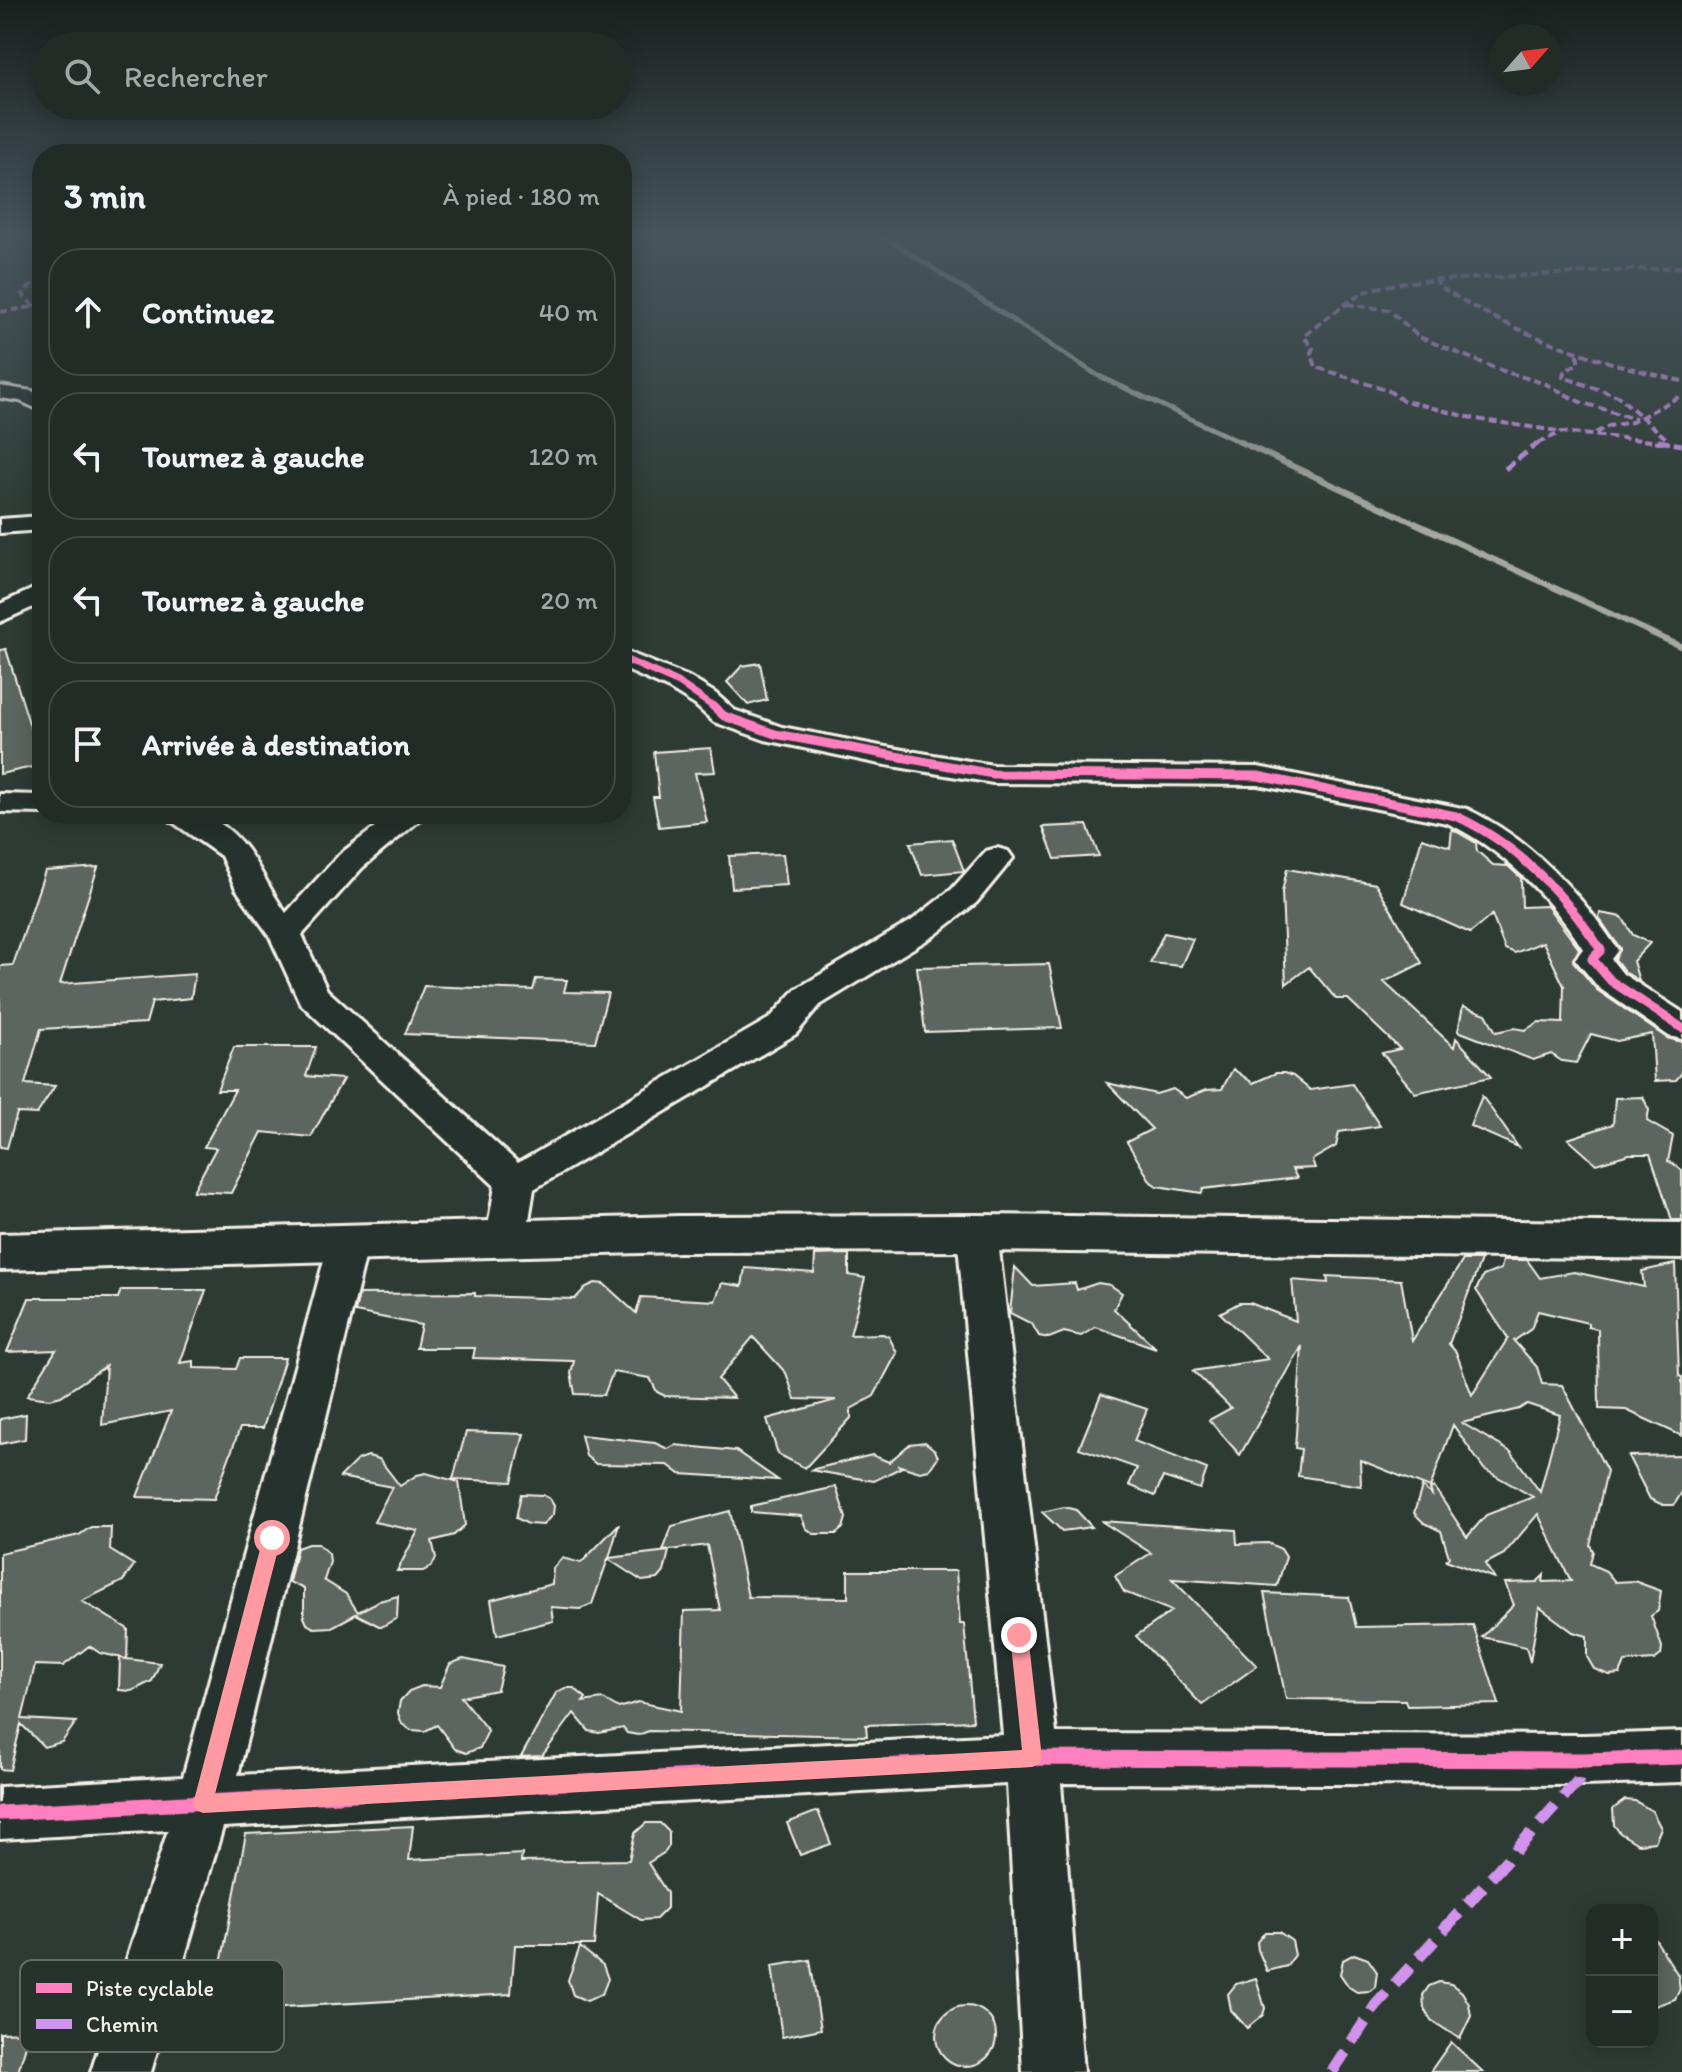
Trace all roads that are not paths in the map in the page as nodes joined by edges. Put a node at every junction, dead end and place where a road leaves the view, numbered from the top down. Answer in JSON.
{"nodes":[{"id":1,"x":0,"y":392,"type":"edge"},
{"id":2,"x":32,"y":399,"type":"edge"},
{"id":3,"x":32,"y":524,"type":"edge"},
{"id":4,"x":0,"y":526,"type":"edge"},
{"id":5,"x":32,"y":598,"type":"edge"},
{"id":6,"x":0,"y":614,"type":"edge"},
{"id":7,"x":632,"y":662,"type":"edge"},
{"id":8,"x":0,"y":803,"type":"edge"},
{"id":9,"x":32,"y":804,"type":"edge"},
{"id":10,"x":196,"y":824,"type":"edge"},
{"id":11,"x":399,"y":824,"type":"edge"},
{"id":12,"x":997,"y":858,"type":"dead end"},
{"id":13,"x":285,"y":934,"type":"junction"},
{"id":14,"x":1682,"y":1028,"type":"edge"},
{"id":15,"x":515,"y":1182,"type":"junction"},
{"id":16,"x":977,"y":1233,"type":"junction"},
{"id":17,"x":506,"y":1238,"type":"junction"},
{"id":18,"x":1682,"y":1241,"type":"edge"},
{"id":19,"x":349,"y":1242,"type":"junction"},
{"id":20,"x":0,"y":1252,"type":"edge"},
{"id":21,"x":1682,"y":1757,"type":"edge"},
{"id":22,"x":1032,"y":1758,"type":"junction"},
{"id":23,"x":203,"y":1804,"type":"junction"},
{"id":24,"x":0,"y":1813,"type":"edge"},
{"id":25,"x":155,"y":1960,"type":"edge"},
{"id":26,"x":127,"y":2052,"type":"edge"},
{"id":27,"x":121,"y":2072,"type":"edge"},
{"id":28,"x":1053,"y":2072,"type":"edge"}],
"edges":[{"from":1,"to":2,"type":"street"},
{"from":3,"to":4,"type":"street"},
{"from":5,"to":6,"type":"street"},
{"from":7,"to":14,"type":"street"},
{"from":8,"to":9,"type":"street"},
{"from":10,"to":13,"type":"street"},
{"from":11,"to":13,"type":"street"},
{"from":12,"to":15,"type":"street"},
{"from":13,"to":15,"type":"street"},
{"from":15,"to":17,"type":"street"},
{"from":16,"to":17,"type":"main road"},
{"from":16,"to":18,"type":"main road"},
{"from":16,"to":22,"type":"street"},
{"from":17,"to":19,"type":"main road"},
{"from":19,"to":20,"type":"main road"},
{"from":19,"to":23,"type":"street"},
{"from":21,"to":22,"type":"street"},
{"from":22,"to":23,"type":"street"},
{"from":22,"to":28,"type":"street"},
{"from":23,"to":24,"type":"street"},
{"from":23,"to":25,"type":"street"},
{"from":26,"to":27,"type":"street"}]}
